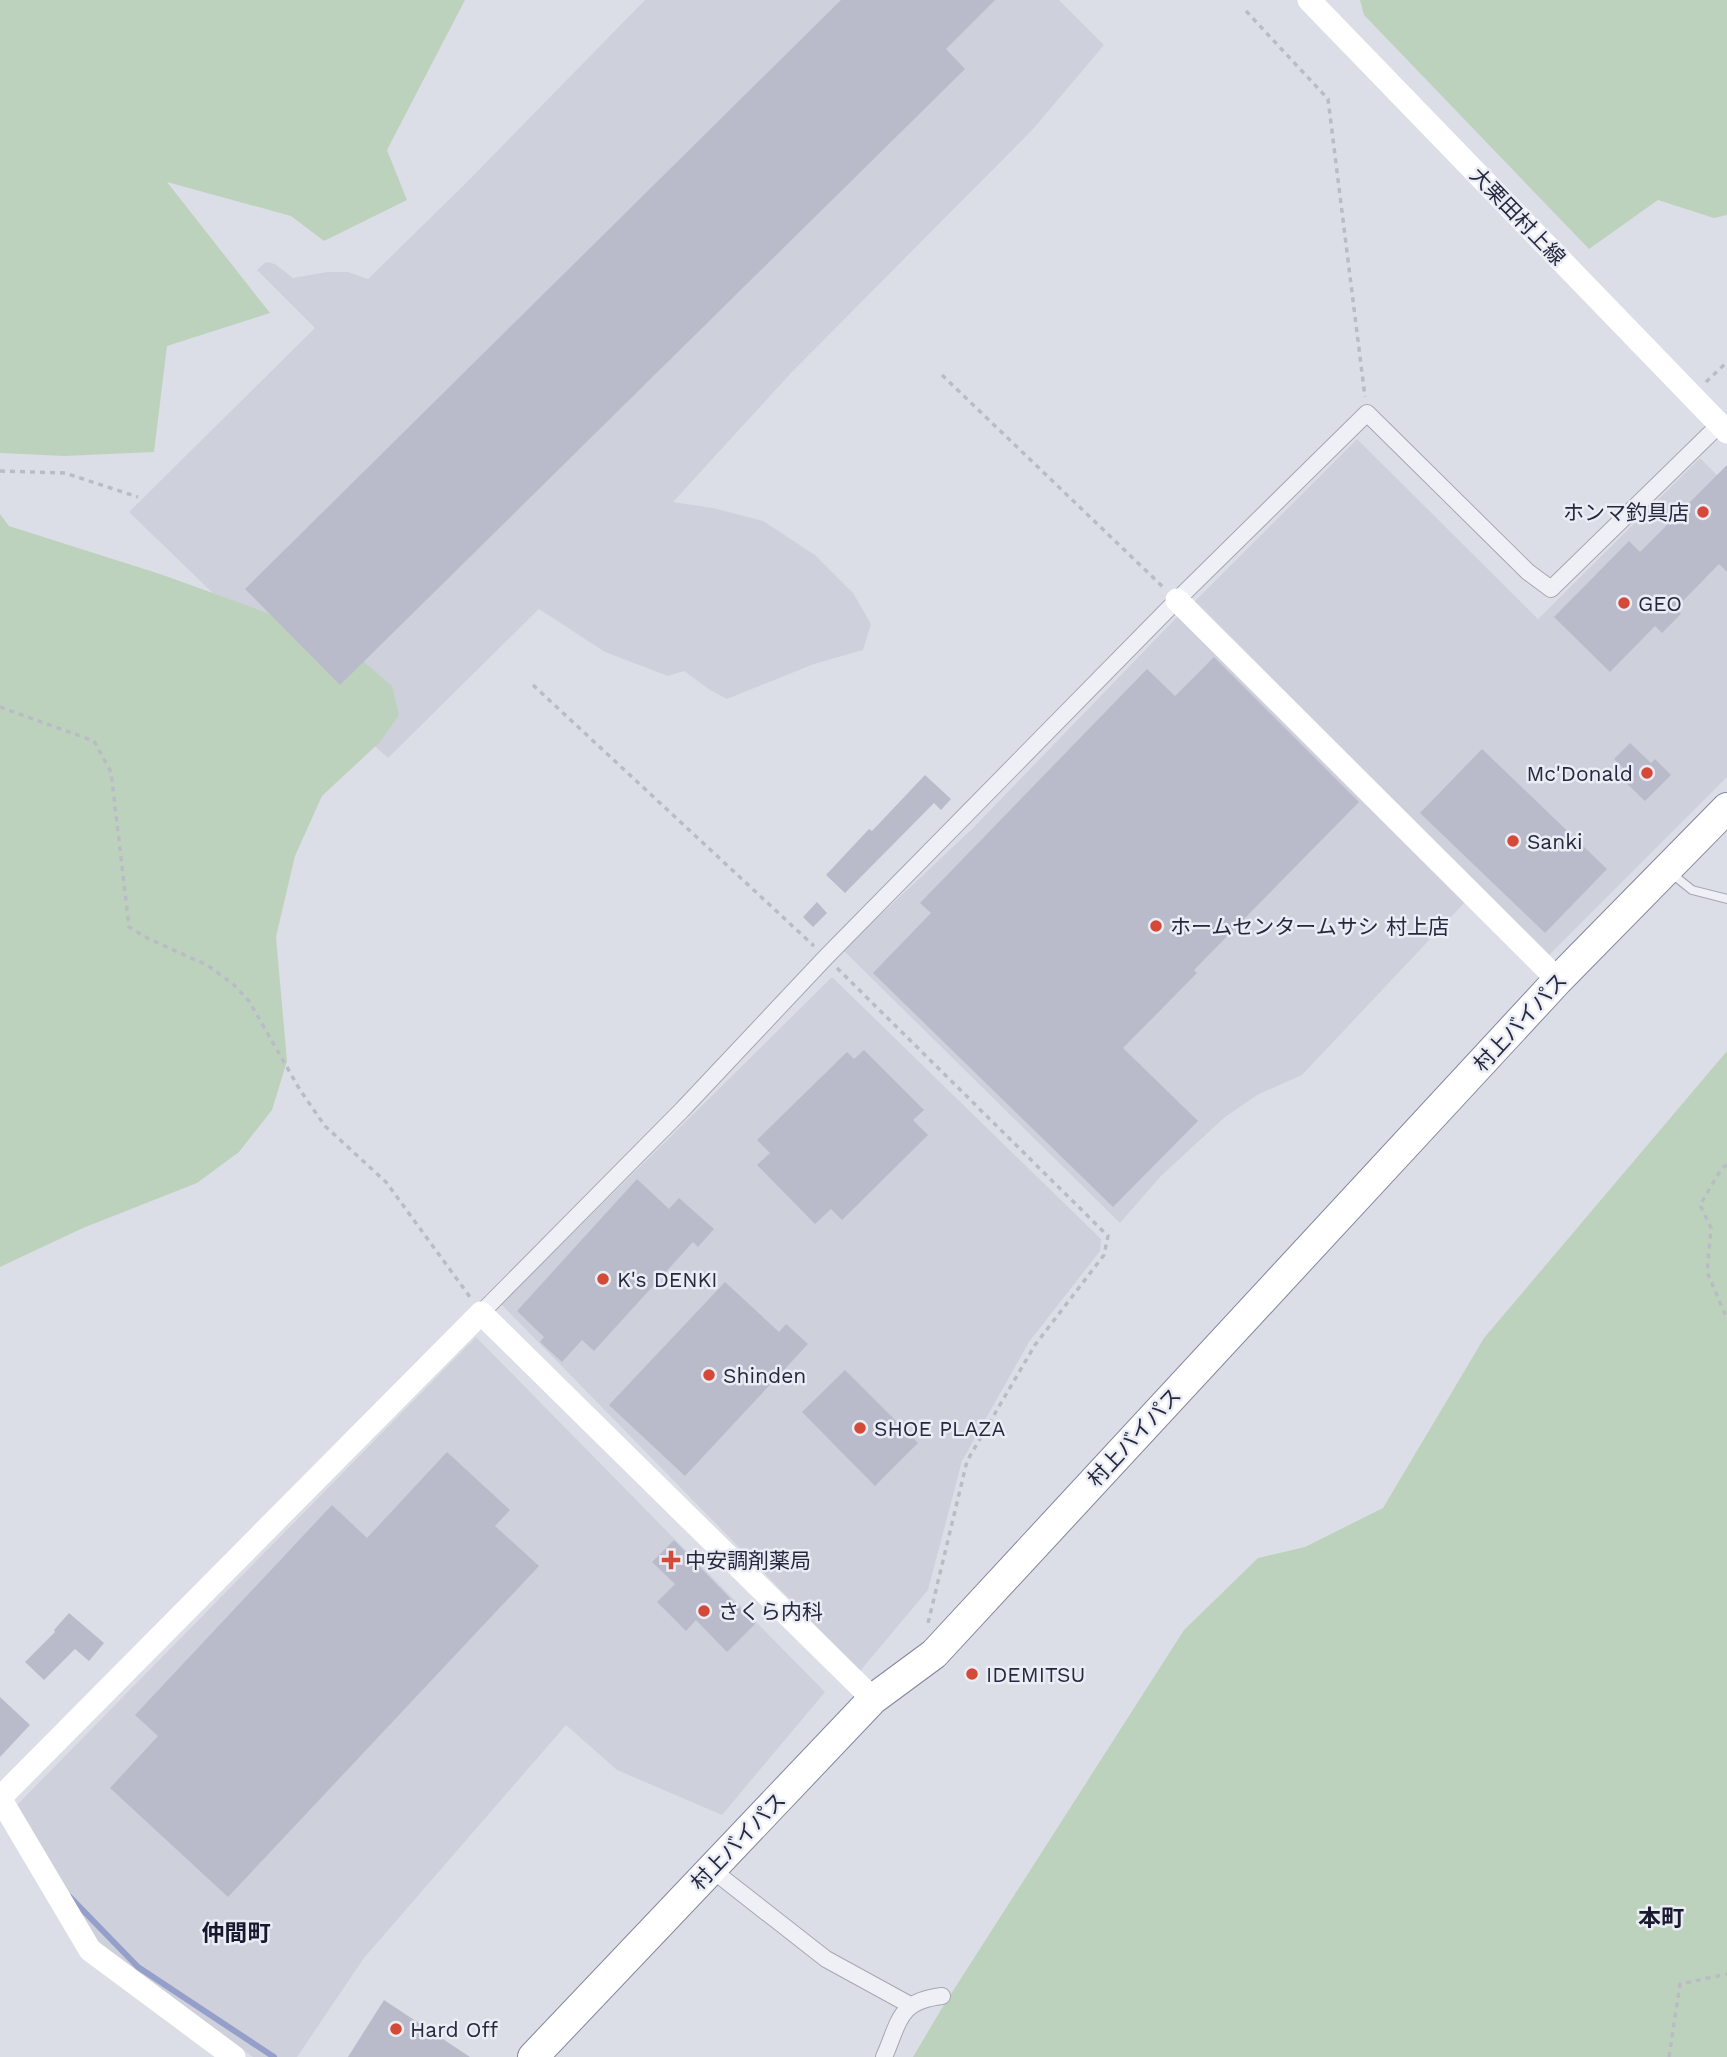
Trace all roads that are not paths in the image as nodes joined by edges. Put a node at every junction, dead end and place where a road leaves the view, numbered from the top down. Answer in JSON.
{"nodes":[{"id":1,"x":1310,"y":0,"type":"edge"},
{"id":2,"x":1723,"y":428,"type":"edge"},
{"id":3,"x":1177,"y":600,"type":"junction"},
{"id":4,"x":1727,"y":808,"type":"edge"},
{"id":5,"x":1667,"y":870,"type":"junction"},
{"id":6,"x":1727,"y":899,"type":"edge"},
{"id":7,"x":1558,"y":981,"type":"junction"},
{"id":8,"x":481,"y":1313,"type":"junction"},
{"id":9,"x":873,"y":1699,"type":"junction"},
{"id":10,"x":0,"y":1798,"type":"edge"},
{"id":11,"x":711,"y":1869,"type":"junction"},
{"id":12,"x":942,"y":1996,"type":"dead end"},
{"id":13,"x":910,"y":2005,"type":"junction"},
{"id":14,"x":234,"y":2057,"type":"edge"},
{"id":15,"x":533,"y":2057,"type":"edge"},
{"id":16,"x":884,"y":2057,"type":"edge"}],
"edges":[{"from":1,"to":2,"type":"street","name":"大栗田村上線"},
{"from":2,"to":3,"type":"street"},
{"from":3,"to":7,"type":"street"},
{"from":3,"to":8,"type":"street"},
{"from":4,"to":5,"type":"highway","name":"村上バイパス"},
{"from":5,"to":6,"type":"lane"},
{"from":5,"to":7,"type":"highway","name":"村上バイパス"},
{"from":7,"to":9,"type":"highway","name":"村上バイパス"},
{"from":8,"to":9,"type":"street"},
{"from":8,"to":10,"type":"street"},
{"from":9,"to":11,"type":"highway","name":"村上バイパス"},
{"from":10,"to":14,"type":"street"},
{"from":11,"to":13,"type":"street"},
{"from":11,"to":15,"type":"highway","name":"村上バイパス"},
{"from":12,"to":13,"type":"street"},
{"from":13,"to":16,"type":"street"}]}
